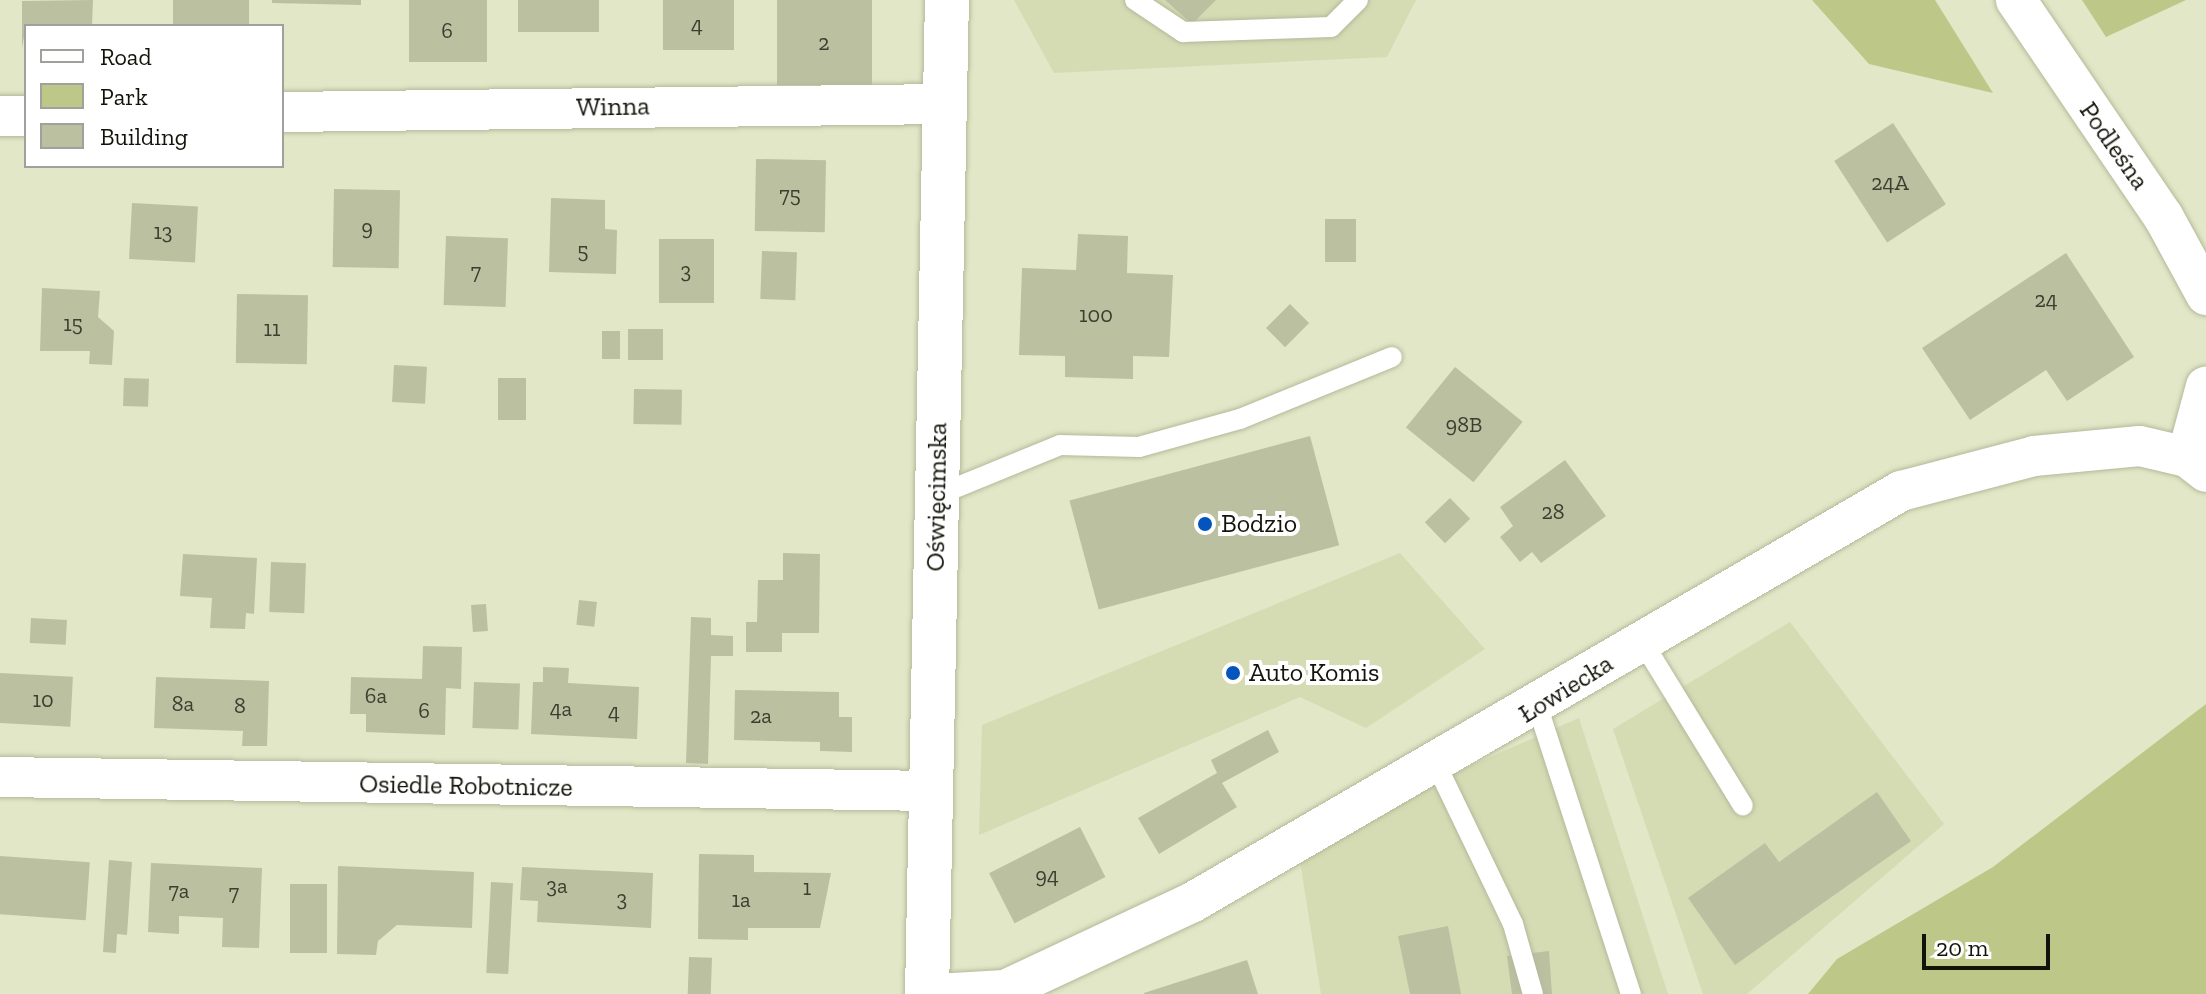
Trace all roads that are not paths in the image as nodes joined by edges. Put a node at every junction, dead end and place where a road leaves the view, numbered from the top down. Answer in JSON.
{"nodes":[{"id":1,"x":947,"y":0,"type":"edge"},
{"id":2,"x":1135,"y":0,"type":"edge"},
{"id":3,"x":1358,"y":0,"type":"edge"},
{"id":4,"x":2016,"y":0,"type":"edge"},
{"id":5,"x":945,"y":104,"type":"junction"},
{"id":6,"x":284,"y":112,"type":"edge"},
{"id":7,"x":0,"y":116,"type":"edge"},
{"id":8,"x":24,"y":116,"type":"edge"},
{"id":9,"x":2206,"y":295,"type":"edge"},
{"id":10,"x":1392,"y":357,"type":"dead end"},
{"id":11,"x":2206,"y":386,"type":"edge"},
{"id":12,"x":2197,"y":465,"type":"edge"},
{"id":13,"x":938,"y":495,"type":"junction"},
{"id":14,"x":1642,"y":641,"type":"junction"},
{"id":15,"x":1538,"y":708,"type":"junction"},
{"id":16,"x":1436,"y":764,"type":"junction"},
{"id":17,"x":0,"y":777,"type":"edge"},
{"id":18,"x":933,"y":791,"type":"junction"},
{"id":19,"x":1743,"y":806,"type":"dead end"},
{"id":20,"x":927,"y":994,"type":"edge"},
{"id":21,"x":936,"y":994,"type":"edge"},
{"id":22,"x":1533,"y":994,"type":"edge"},
{"id":23,"x":1631,"y":994,"type":"edge"}],
"edges":[{"from":1,"to":5,"type":"street","name":"Oświęcimska"},
{"from":2,"to":3,"type":"lane"},
{"from":4,"to":9,"type":"street","name":"Podleśna"},
{"from":5,"to":6,"type":"street","name":"Winna"},
{"from":5,"to":13,"type":"street","name":"Oświęcimska"},
{"from":7,"to":8,"type":"street"},
{"from":10,"to":13,"type":"lane"},
{"from":11,"to":12,"type":"street"},
{"from":12,"to":14,"type":"street","name":"Łowiecka"},
{"from":13,"to":18,"type":"street","name":"Oświęcimska"},
{"from":14,"to":15,"type":"street","name":"Łowiecka"},
{"from":14,"to":19,"type":"lane"},
{"from":15,"to":16,"type":"street","name":"Łowiecka"},
{"from":15,"to":23,"type":"lane"},
{"from":16,"to":21,"type":"street","name":"Łowiecka"},
{"from":16,"to":22,"type":"lane"},
{"from":17,"to":18,"type":"street","name":"Osiedle Robotnicze"},
{"from":18,"to":20,"type":"street","name":"Oświęcimska"}]}
